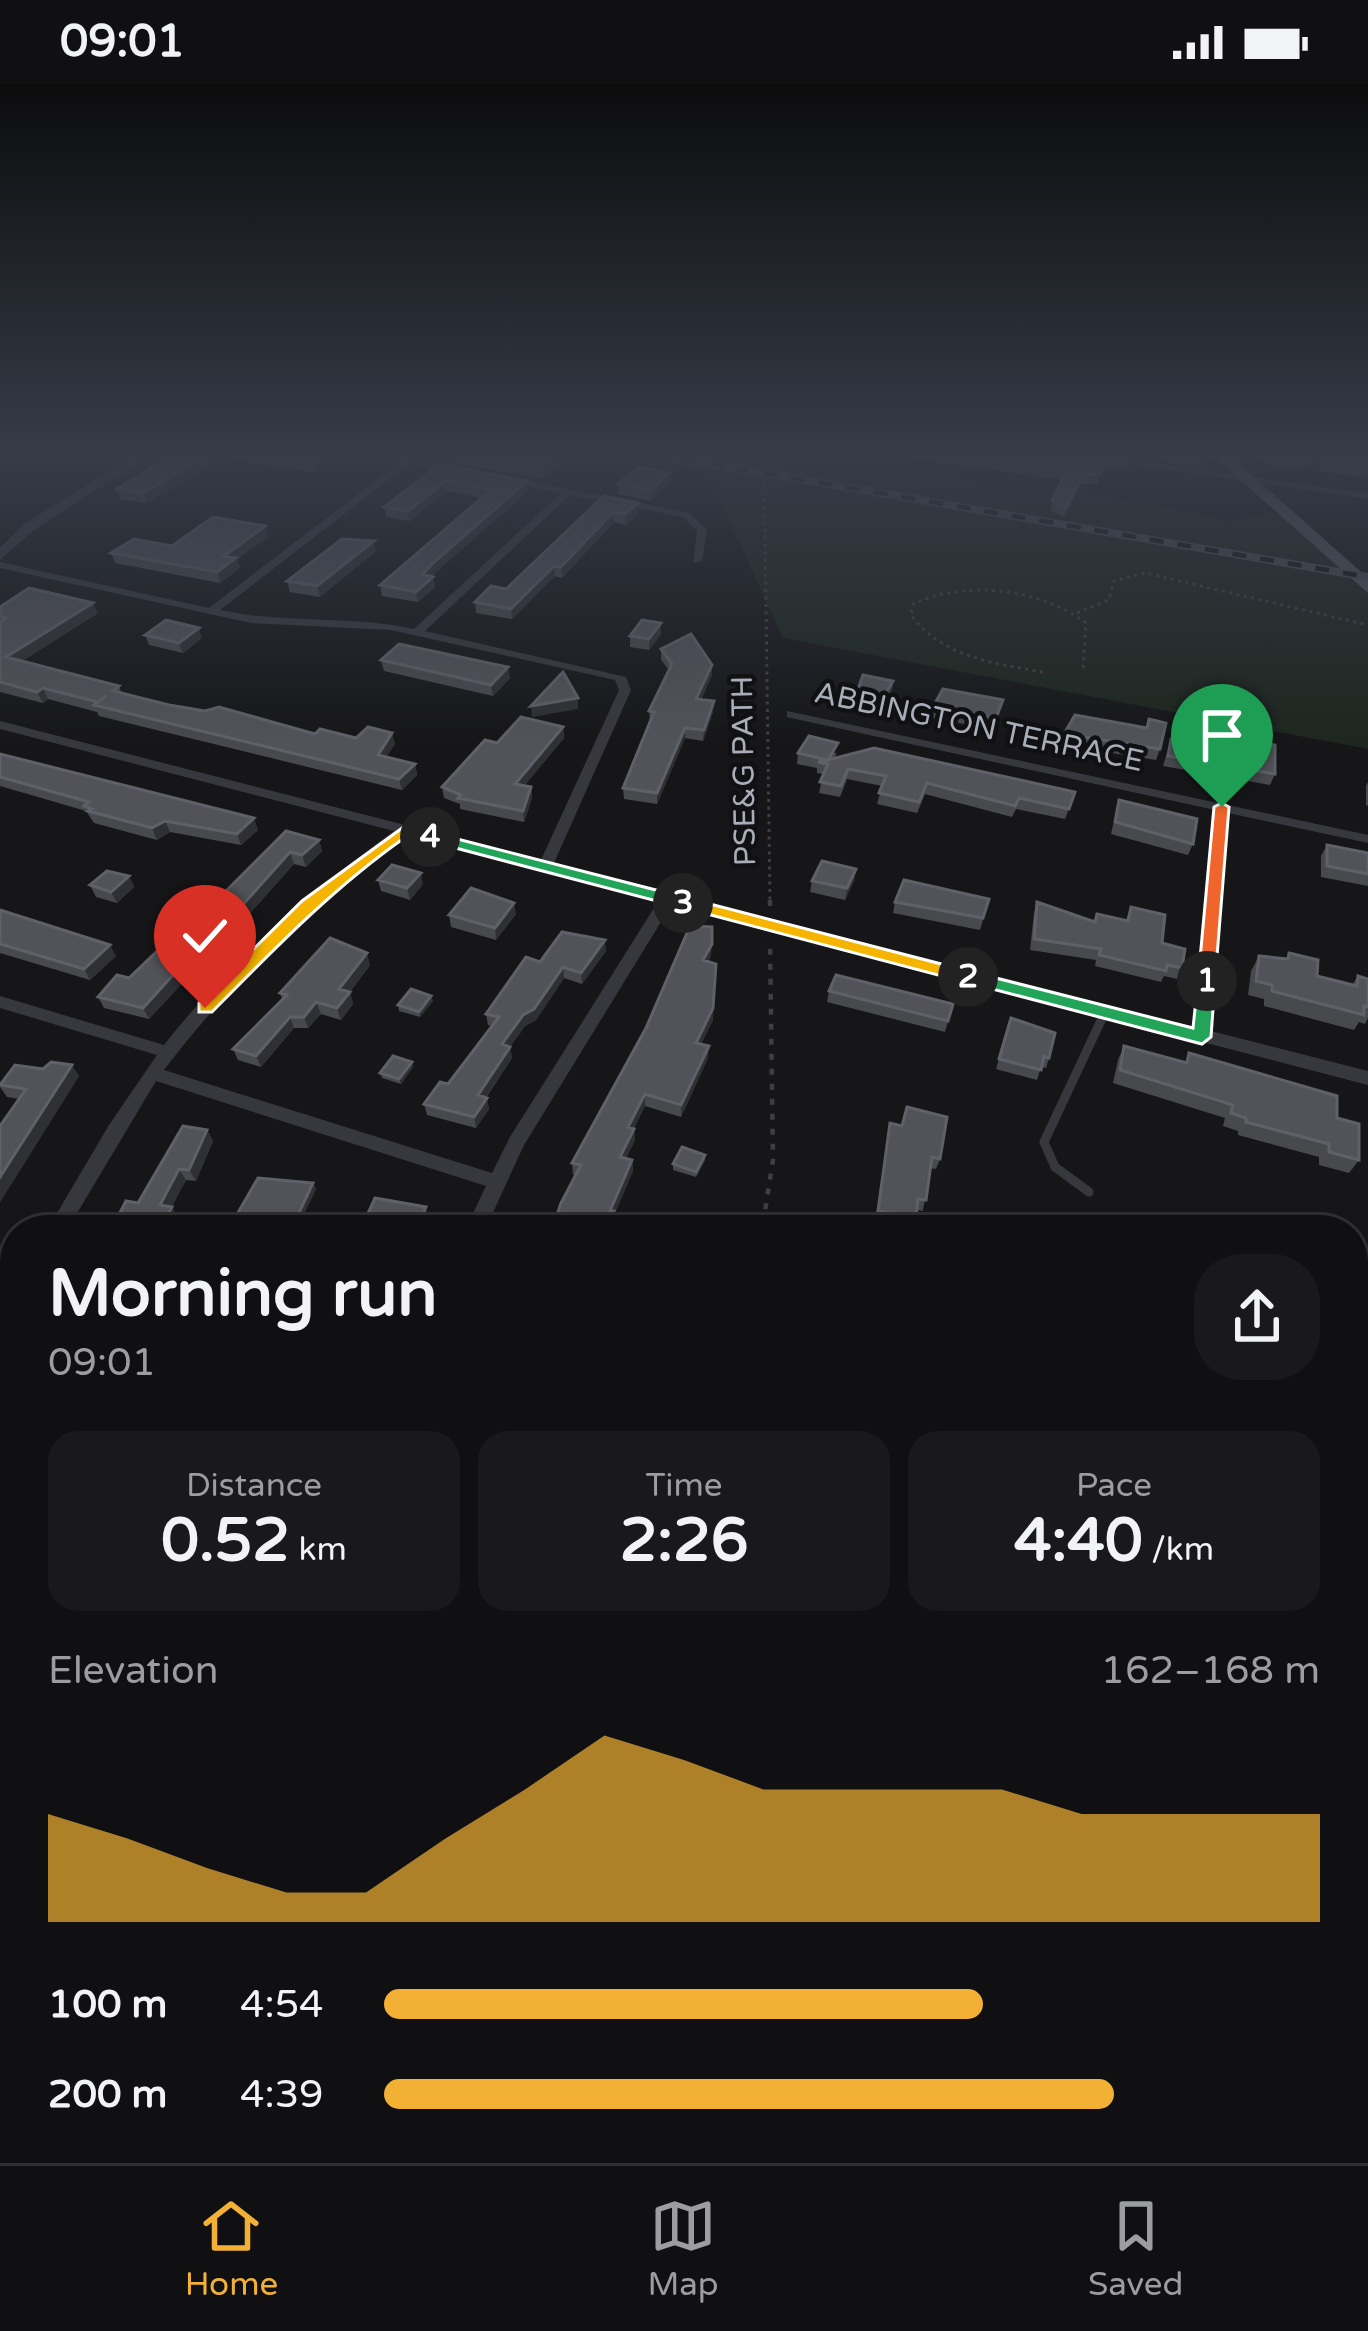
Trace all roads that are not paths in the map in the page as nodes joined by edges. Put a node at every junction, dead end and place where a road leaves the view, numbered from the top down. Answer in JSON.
{"nodes":[{"id":1,"x":290,"y":551,"type":"edge"},
{"id":2,"x":504,"y":551,"type":"edge"},
{"id":3,"x":699,"y":551,"type":"edge"},
{"id":4,"x":1327,"y":551,"type":"edge"},
{"id":5,"x":0,"y":560,"type":"edge"},
{"id":6,"x":697,"y":561,"type":"dead end"},
{"id":7,"x":1368,"y":587,"type":"edge"},
{"id":8,"x":212,"y":611,"type":"junction"},
{"id":9,"x":417,"y":632,"type":"junction"},
{"id":10,"x":790,"y":715,"type":"dead end"},
{"id":11,"x":0,"y":725,"type":"edge"},
{"id":12,"x":1222,"y":807,"type":"junction"},
{"id":13,"x":405,"y":830,"type":"junction"},
{"id":14,"x":1368,"y":839,"type":"edge"},
{"id":15,"x":545,"y":867,"type":"junction"},
{"id":16,"x":668,"y":898,"type":"junction"},
{"id":17,"x":0,"y":1002,"type":"edge"},
{"id":18,"x":1105,"y":1012,"type":"junction"},
{"id":19,"x":1202,"y":1037,"type":"junction"},
{"id":20,"x":168,"y":1052,"type":"junction"},
{"id":21,"x":152,"y":1073,"type":"junction"},
{"id":22,"x":1368,"y":1078,"type":"edge"},
{"id":23,"x":495,"y":1181,"type":"junction"},
{"id":24,"x":1089,"y":1192,"type":"dead end"},
{"id":25,"x":66,"y":1215,"type":"edge"},
{"id":26,"x":481,"y":1215,"type":"edge"}],
"edges":[{"from":1,"to":8,"type":"street"},
{"from":2,"to":9,"type":"street"},
{"from":3,"to":6,"type":"street"},
{"from":4,"to":7,"type":"main road"},
{"from":5,"to":8,"type":"street"},
{"from":8,"to":9,"type":"street"},
{"from":9,"to":15,"type":"street"},
{"from":10,"to":12,"type":"street","name":"ABBINGTON TERRACE"},
{"from":11,"to":13,"type":"street"},
{"from":12,"to":14,"type":"street","name":"ABBINGTON TERRACE"},
{"from":12,"to":19,"type":"street"},
{"from":13,"to":15,"type":"street"},
{"from":13,"to":20,"type":"street"},
{"from":15,"to":16,"type":"street"},
{"from":16,"to":18,"type":"street"},
{"from":16,"to":23,"type":"street"},
{"from":17,"to":20,"type":"street"},
{"from":18,"to":19,"type":"street"},
{"from":18,"to":24,"type":"lane"},
{"from":19,"to":22,"type":"street"},
{"from":20,"to":21,"type":"street"},
{"from":21,"to":23,"type":"street"},
{"from":21,"to":25,"type":"street"},
{"from":23,"to":26,"type":"street"}]}
